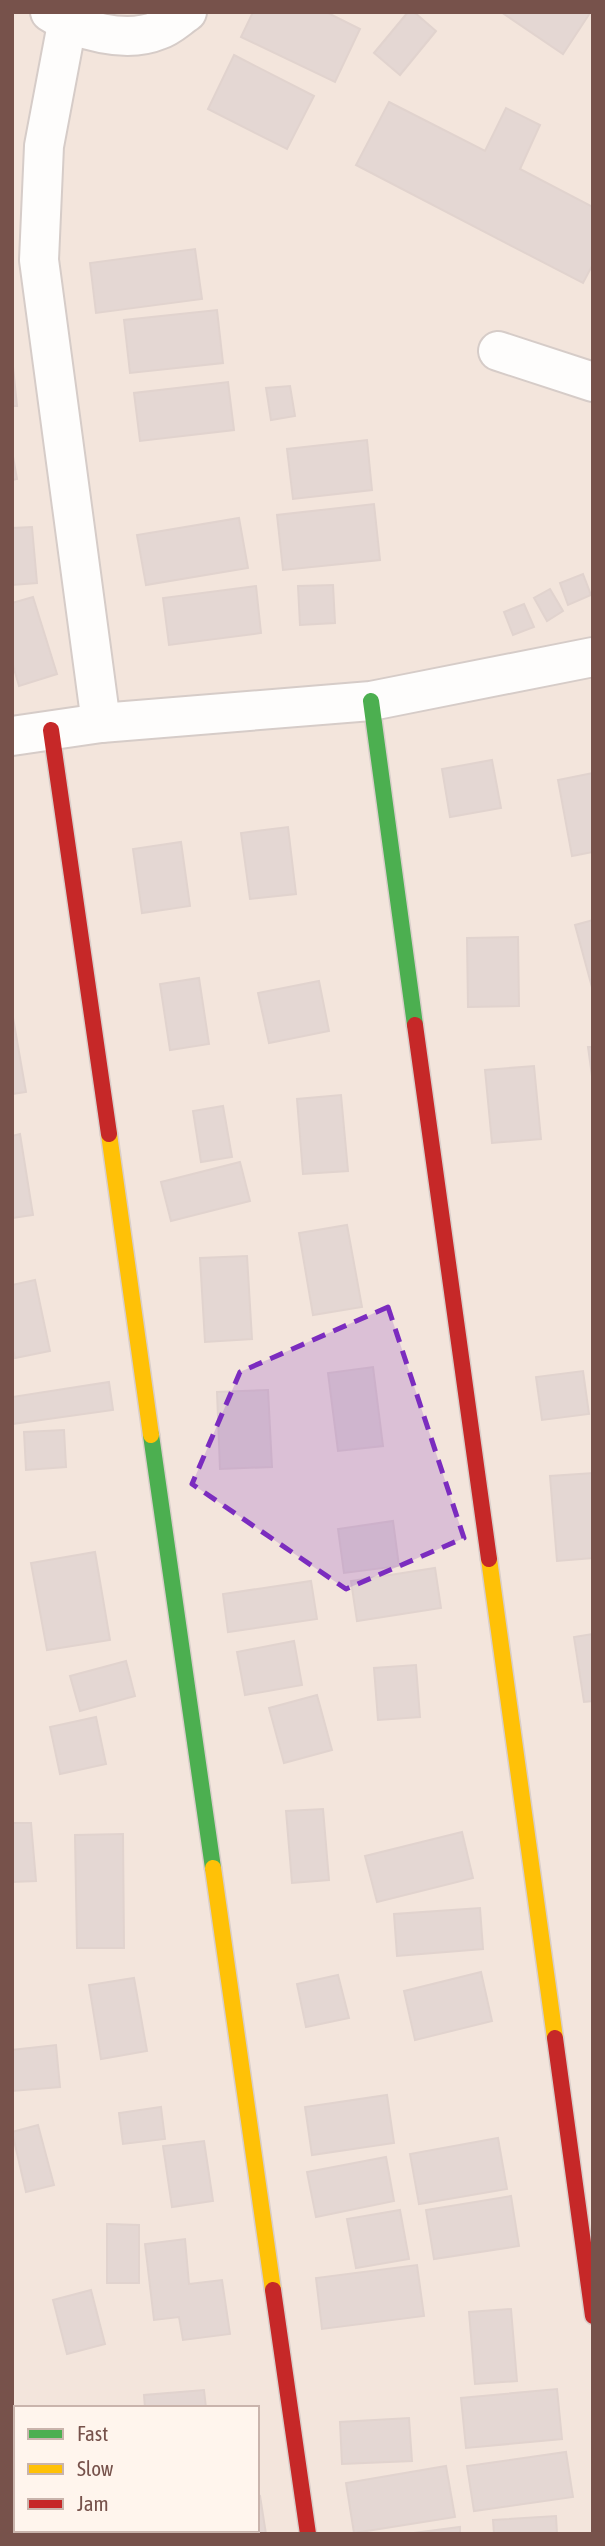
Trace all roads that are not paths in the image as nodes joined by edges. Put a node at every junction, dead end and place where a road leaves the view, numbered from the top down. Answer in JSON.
{"nodes":[{"id":1,"x":187,"y":12,"type":"edge"},
{"id":2,"x":58,"y":18,"type":"edge"},
{"id":3,"x":498,"y":351,"type":"dead end"},
{"id":4,"x":593,"y":382,"type":"edge"},
{"id":5,"x":593,"y":657,"type":"edge"},
{"id":6,"x":371,"y":701,"type":"junction"},
{"id":7,"x":102,"y":723,"type":"junction"},
{"id":8,"x":51,"y":730,"type":"junction"},
{"id":9,"x":12,"y":736,"type":"edge"},
{"id":10,"x":593,"y":2316,"type":"edge"},
{"id":11,"x":308,"y":2534,"type":"edge"}],
"edges":[{"from":1,"to":2,"type":"street"},
{"from":2,"to":7,"type":"street"},
{"from":3,"to":4,"type":"street"},
{"from":5,"to":6,"type":"street"},
{"from":6,"to":7,"type":"street"},
{"from":6,"to":10,"type":"street"},
{"from":7,"to":8,"type":"street"},
{"from":8,"to":9,"type":"street"},
{"from":8,"to":11,"type":"street"}]}
